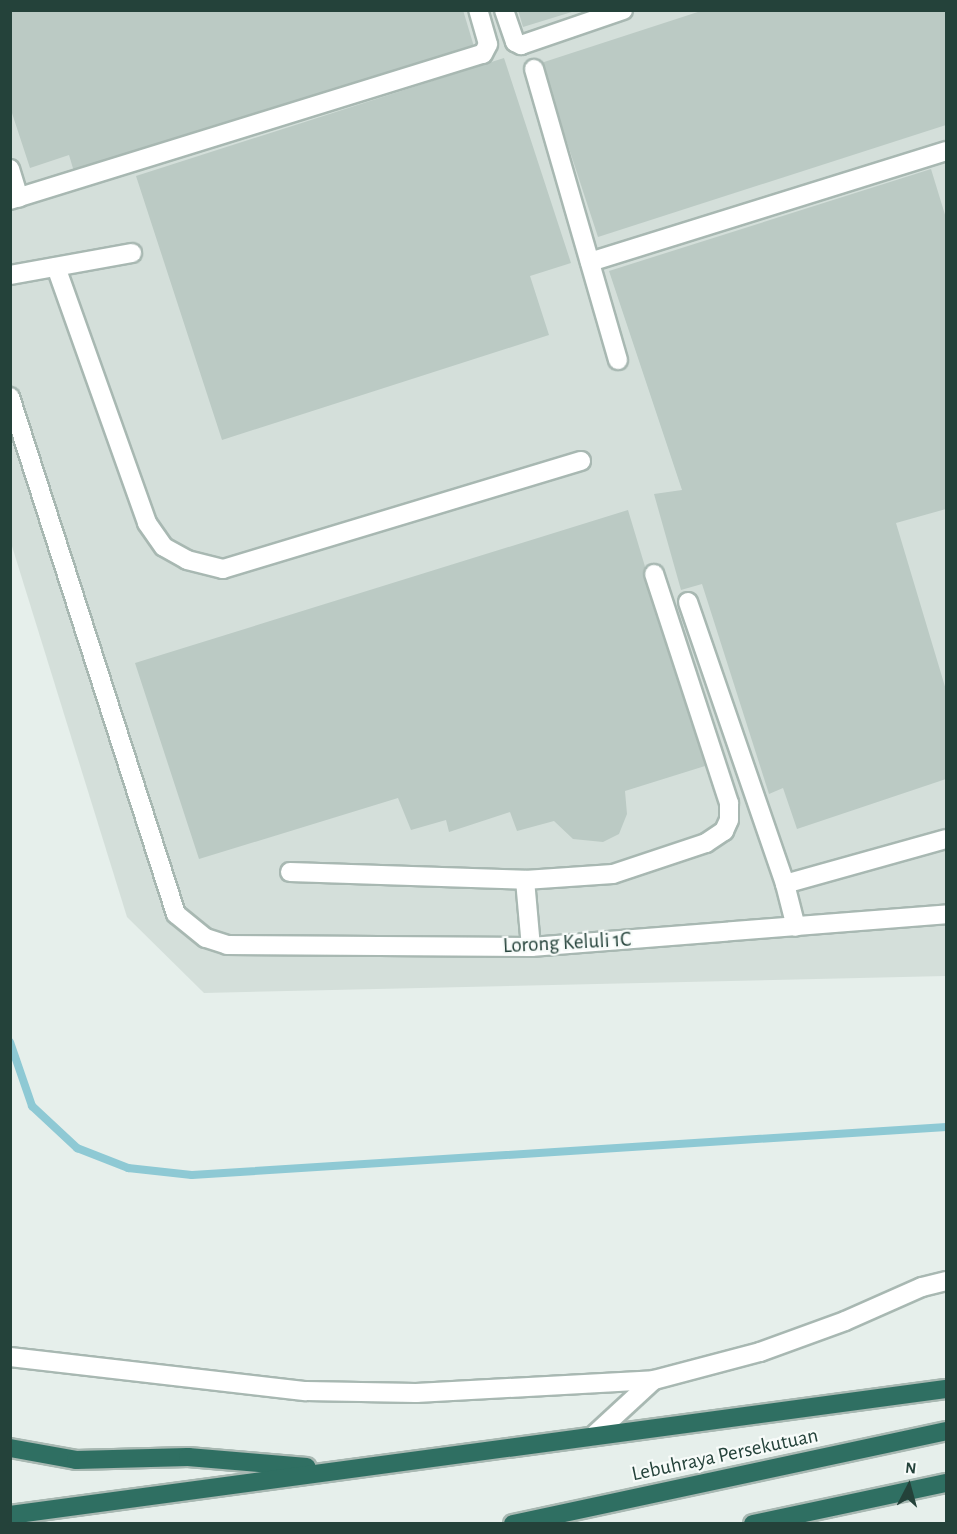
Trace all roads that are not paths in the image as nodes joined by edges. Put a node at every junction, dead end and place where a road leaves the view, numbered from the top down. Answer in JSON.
{"nodes":[{"id":1,"x":478,"y":10,"type":"edge"},
{"id":2,"x":504,"y":10,"type":"edge"},
{"id":3,"x":623,"y":10,"type":"edge"},
{"id":4,"x":534,"y":69,"type":"dead end"},
{"id":5,"x":946,"y":151,"type":"edge"},
{"id":6,"x":10,"y":169,"type":"edge"},
{"id":7,"x":15,"y":199,"type":"edge"},
{"id":8,"x":132,"y":253,"type":"dead end"},
{"id":9,"x":590,"y":262,"type":"junction"},
{"id":10,"x":56,"y":267,"type":"junction"},
{"id":11,"x":10,"y":274,"type":"edge"},
{"id":12,"x":618,"y":360,"type":"dead end"},
{"id":13,"x":10,"y":397,"type":"edge"},
{"id":14,"x":582,"y":461,"type":"dead end"},
{"id":15,"x":654,"y":574,"type":"dead end"},
{"id":16,"x":688,"y":602,"type":"dead end"},
{"id":17,"x":946,"y":838,"type":"edge"},
{"id":18,"x":290,"y":873,"type":"dead end"},
{"id":19,"x":525,"y":880,"type":"junction"},
{"id":20,"x":785,"y":884,"type":"junction"},
{"id":21,"x":946,"y":914,"type":"edge"},
{"id":22,"x":796,"y":927,"type":"junction"},
{"id":23,"x":531,"y":947,"type":"junction"},
{"id":24,"x":946,"y":1281,"type":"edge"},
{"id":25,"x":10,"y":1357,"type":"edge"},
{"id":26,"x":654,"y":1380,"type":"junction"},
{"id":27,"x":946,"y":1389,"type":"edge"},
{"id":28,"x":946,"y":1431,"type":"edge"},
{"id":29,"x":593,"y":1436,"type":"junction"},
{"id":30,"x":10,"y":1448,"type":"edge"},
{"id":31,"x":341,"y":1470,"type":"junction"},
{"id":32,"x":946,"y":1484,"type":"edge"},
{"id":33,"x":10,"y":1515,"type":"edge"},
{"id":34,"x":513,"y":1524,"type":"edge"},
{"id":35,"x":753,"y":1524,"type":"edge"}],
"edges":[{"from":1,"to":7,"type":"street"},
{"from":2,"to":3,"type":"street"},
{"from":4,"to":9,"type":"street"},
{"from":5,"to":9,"type":"street"},
{"from":6,"to":7,"type":"street"},
{"from":8,"to":10,"type":"street"},
{"from":9,"to":12,"type":"street"},
{"from":10,"to":11,"type":"street"},
{"from":10,"to":14,"type":"street"},
{"from":13,"to":23,"type":"street","name":"Lorong Keluli 1C"},
{"from":15,"to":19,"type":"street"},
{"from":16,"to":20,"type":"street"},
{"from":17,"to":20,"type":"street"},
{"from":18,"to":19,"type":"street"},
{"from":19,"to":23,"type":"street"},
{"from":20,"to":22,"type":"street"},
{"from":21,"to":22,"type":"street","name":"Lorong Keluli 1C"},
{"from":22,"to":23,"type":"street","name":"Lorong Keluli 1C"},
{"from":24,"to":26,"type":"street"},
{"from":25,"to":26,"type":"street"},
{"from":26,"to":29,"type":"street"},
{"from":27,"to":29,"type":"highway"},
{"from":28,"to":34,"type":"highway","name":"Lebuhraya Persekutuan"},
{"from":29,"to":31,"type":"highway"},
{"from":30,"to":31,"type":"highway"},
{"from":31,"to":33,"type":"highway"},
{"from":32,"to":35,"type":"highway"}]}
